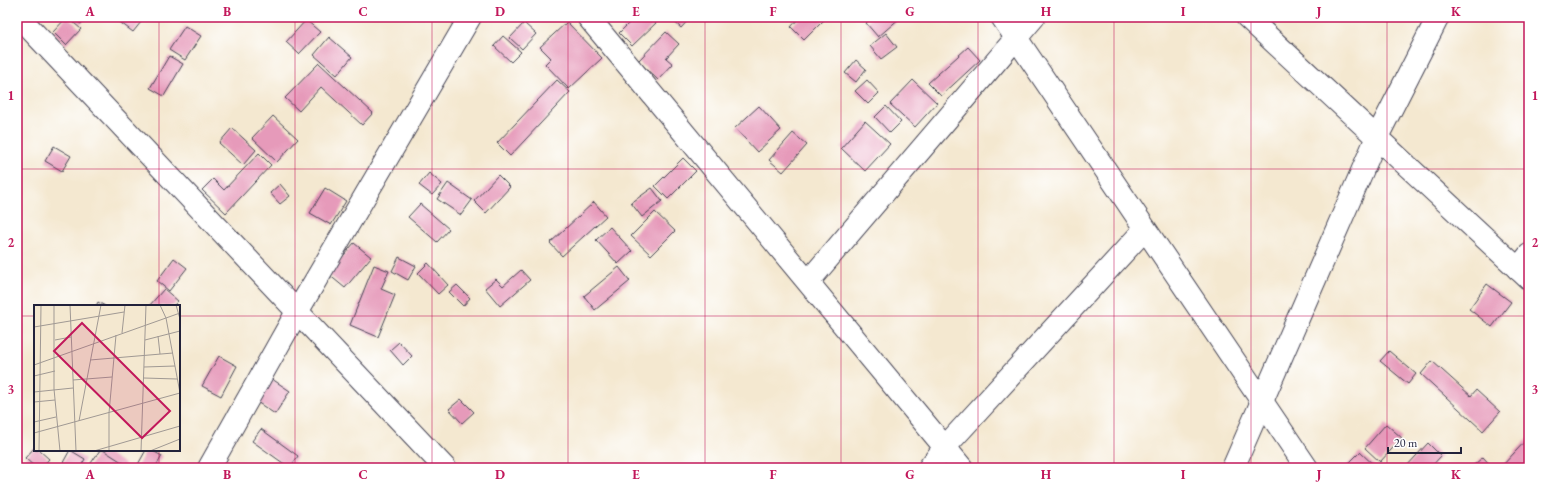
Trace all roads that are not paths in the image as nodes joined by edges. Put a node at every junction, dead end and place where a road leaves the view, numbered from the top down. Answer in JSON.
{"nodes":[{"id":1,"x":19,"y":17,"type":"edge"},
{"id":2,"x":470,"y":17,"type":"edge"},
{"id":3,"x":588,"y":17,"type":"edge"},
{"id":4,"x":1002,"y":17,"type":"edge"},
{"id":5,"x":1034,"y":17,"type":"edge"},
{"id":6,"x":1247,"y":17,"type":"edge"},
{"id":7,"x":1438,"y":17,"type":"edge"},
{"id":8,"x":1016,"y":38,"type":"junction"},
{"id":9,"x":1377,"y":137,"type":"junction"},
{"id":10,"x":1145,"y":229,"type":"junction"},
{"id":11,"x":1526,"y":268,"type":"edge"},
{"id":12,"x":808,"y":282,"type":"junction"},
{"id":13,"x":297,"y":312,"type":"junction"},
{"id":14,"x":1262,"y":402,"type":"junction"},
{"id":15,"x":945,"y":447,"type":"junction"},
{"id":16,"x":209,"y":468,"type":"edge"},
{"id":17,"x":445,"y":468,"type":"edge"},
{"id":18,"x":929,"y":468,"type":"edge"},
{"id":19,"x":962,"y":468,"type":"edge"},
{"id":20,"x":1233,"y":468,"type":"edge"},
{"id":21,"x":1307,"y":468,"type":"edge"}],
"edges":[{"from":1,"to":13,"type":"street"},
{"from":2,"to":13,"type":"street"},
{"from":3,"to":12,"type":"street"},
{"from":4,"to":8,"type":"street"},
{"from":5,"to":8,"type":"street"},
{"from":6,"to":9,"type":"street"},
{"from":7,"to":9,"type":"street"},
{"from":8,"to":10,"type":"street"},
{"from":8,"to":12,"type":"street"},
{"from":9,"to":11,"type":"street"},
{"from":9,"to":14,"type":"street"},
{"from":10,"to":14,"type":"street"},
{"from":10,"to":15,"type":"street"},
{"from":12,"to":15,"type":"street"},
{"from":13,"to":16,"type":"street"},
{"from":13,"to":17,"type":"street"},
{"from":14,"to":20,"type":"street"},
{"from":14,"to":21,"type":"street"},
{"from":15,"to":18,"type":"street"},
{"from":15,"to":19,"type":"street"}]}
